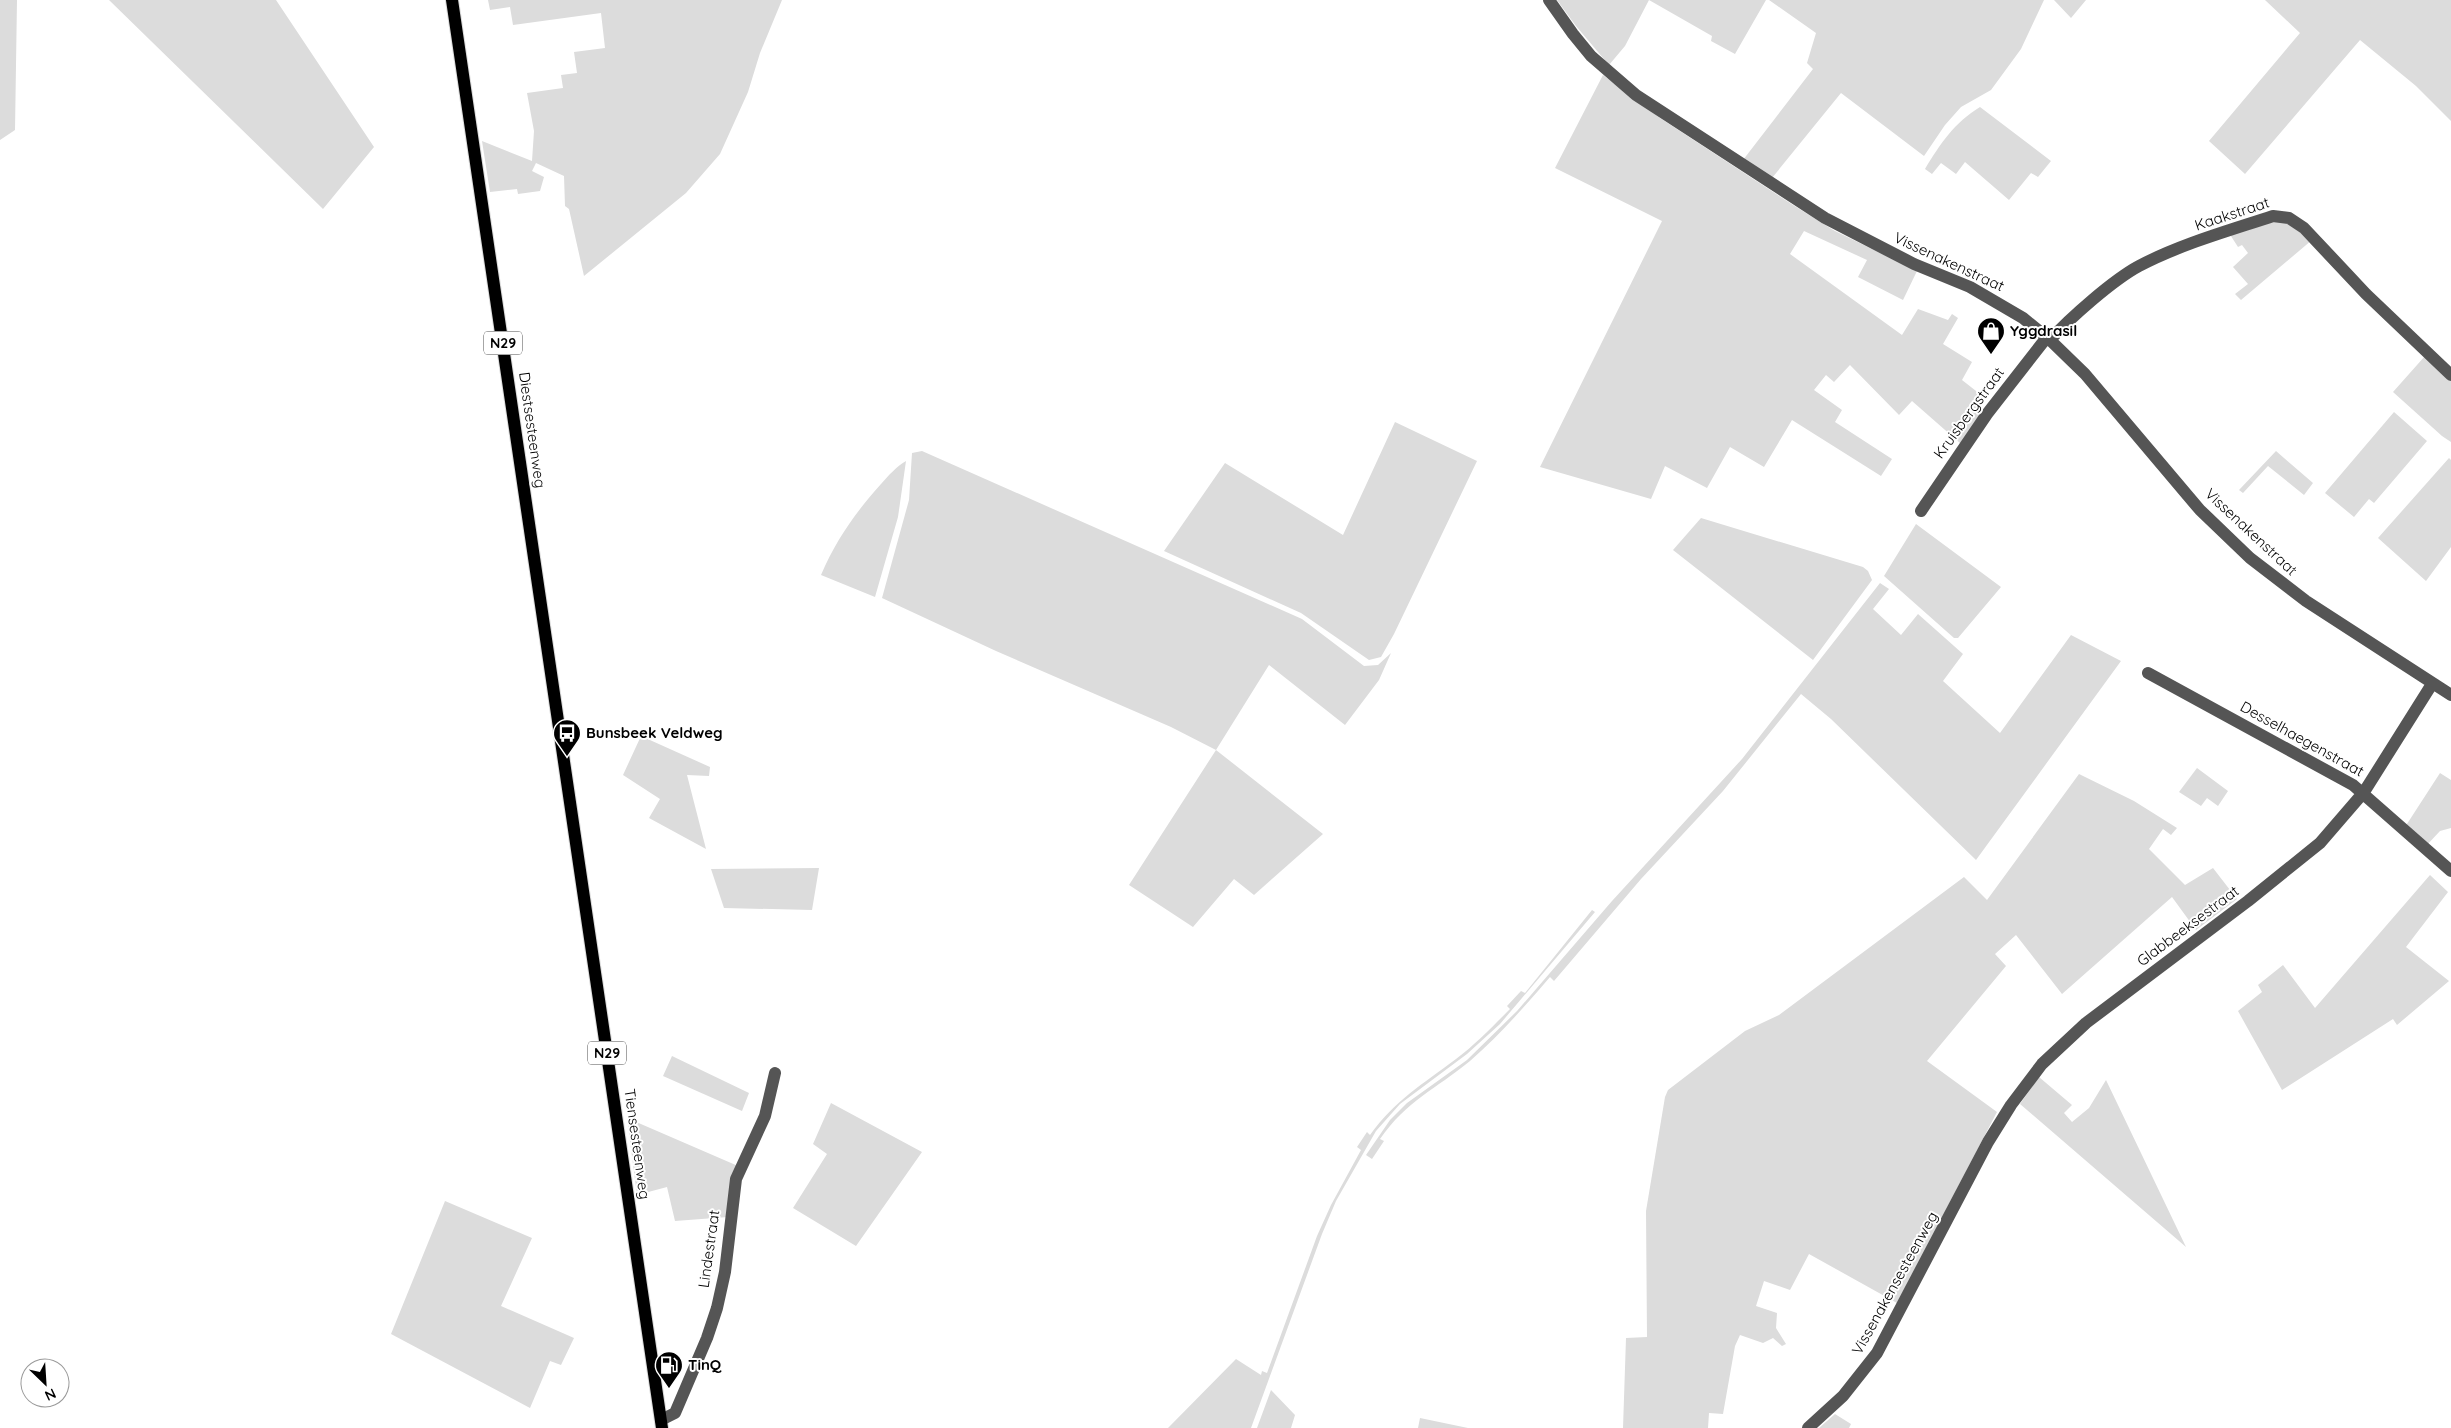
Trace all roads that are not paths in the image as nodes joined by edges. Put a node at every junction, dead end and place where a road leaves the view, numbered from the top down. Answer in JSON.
{"nodes":[{"id":1,"x":452,"y":0,"type":"edge"},
{"id":2,"x":1549,"y":0,"type":"edge"},
{"id":3,"x":2048,"y":338,"type":"junction"},
{"id":4,"x":2451,"y":375,"type":"edge"},
{"id":5,"x":1921,"y":511,"type":"dead end"},
{"id":6,"x":2148,"y":673,"type":"dead end"},
{"id":7,"x":2432,"y":684,"type":"junction"},
{"id":8,"x":553,"y":686,"type":"joint"},
{"id":9,"x":2451,"y":695,"type":"edge"},
{"id":10,"x":2364,"y":792,"type":"junction"},
{"id":11,"x":2451,"y":870,"type":"edge"},
{"id":12,"x":775,"y":1073,"type":"dead end"},
{"id":13,"x":1963,"y":1191,"type":"joint"},
{"id":14,"x":661,"y":1424,"type":"edge"},
{"id":15,"x":1808,"y":1428,"type":"edge"}],
"edges":[{"from":1,"to":8,"type":"main road","name":"Diestsesteenweg","number":"N29"},
{"from":2,"to":3,"type":"street","name":"Vissenakenstraat"},
{"from":3,"to":4,"type":"street","name":"Kaakstraat"},
{"from":3,"to":5,"type":"street","name":"Kruisbergstraat"},
{"from":3,"to":7,"type":"street","name":"Vissenakenstraat"},
{"from":6,"to":10,"type":"street","name":"Desselhaegenstraat"},
{"from":7,"to":9,"type":"street","name":"Vissenakenstraat"},
{"from":7,"to":10,"type":"street","name":"Glabbeeksestraat"},
{"from":8,"to":14,"type":"main road","name":"Tiensesteenweg","number":"N29"},
{"from":10,"to":11,"type":"street","name":"Desselhaegenstraat"},
{"from":10,"to":13,"type":"street","name":"Glabbeeksestraat"},
{"from":12,"to":14,"type":"street","name":"Lindestraat"},
{"from":13,"to":15,"type":"street","name":"Vissenakensesteenweg"}]}
